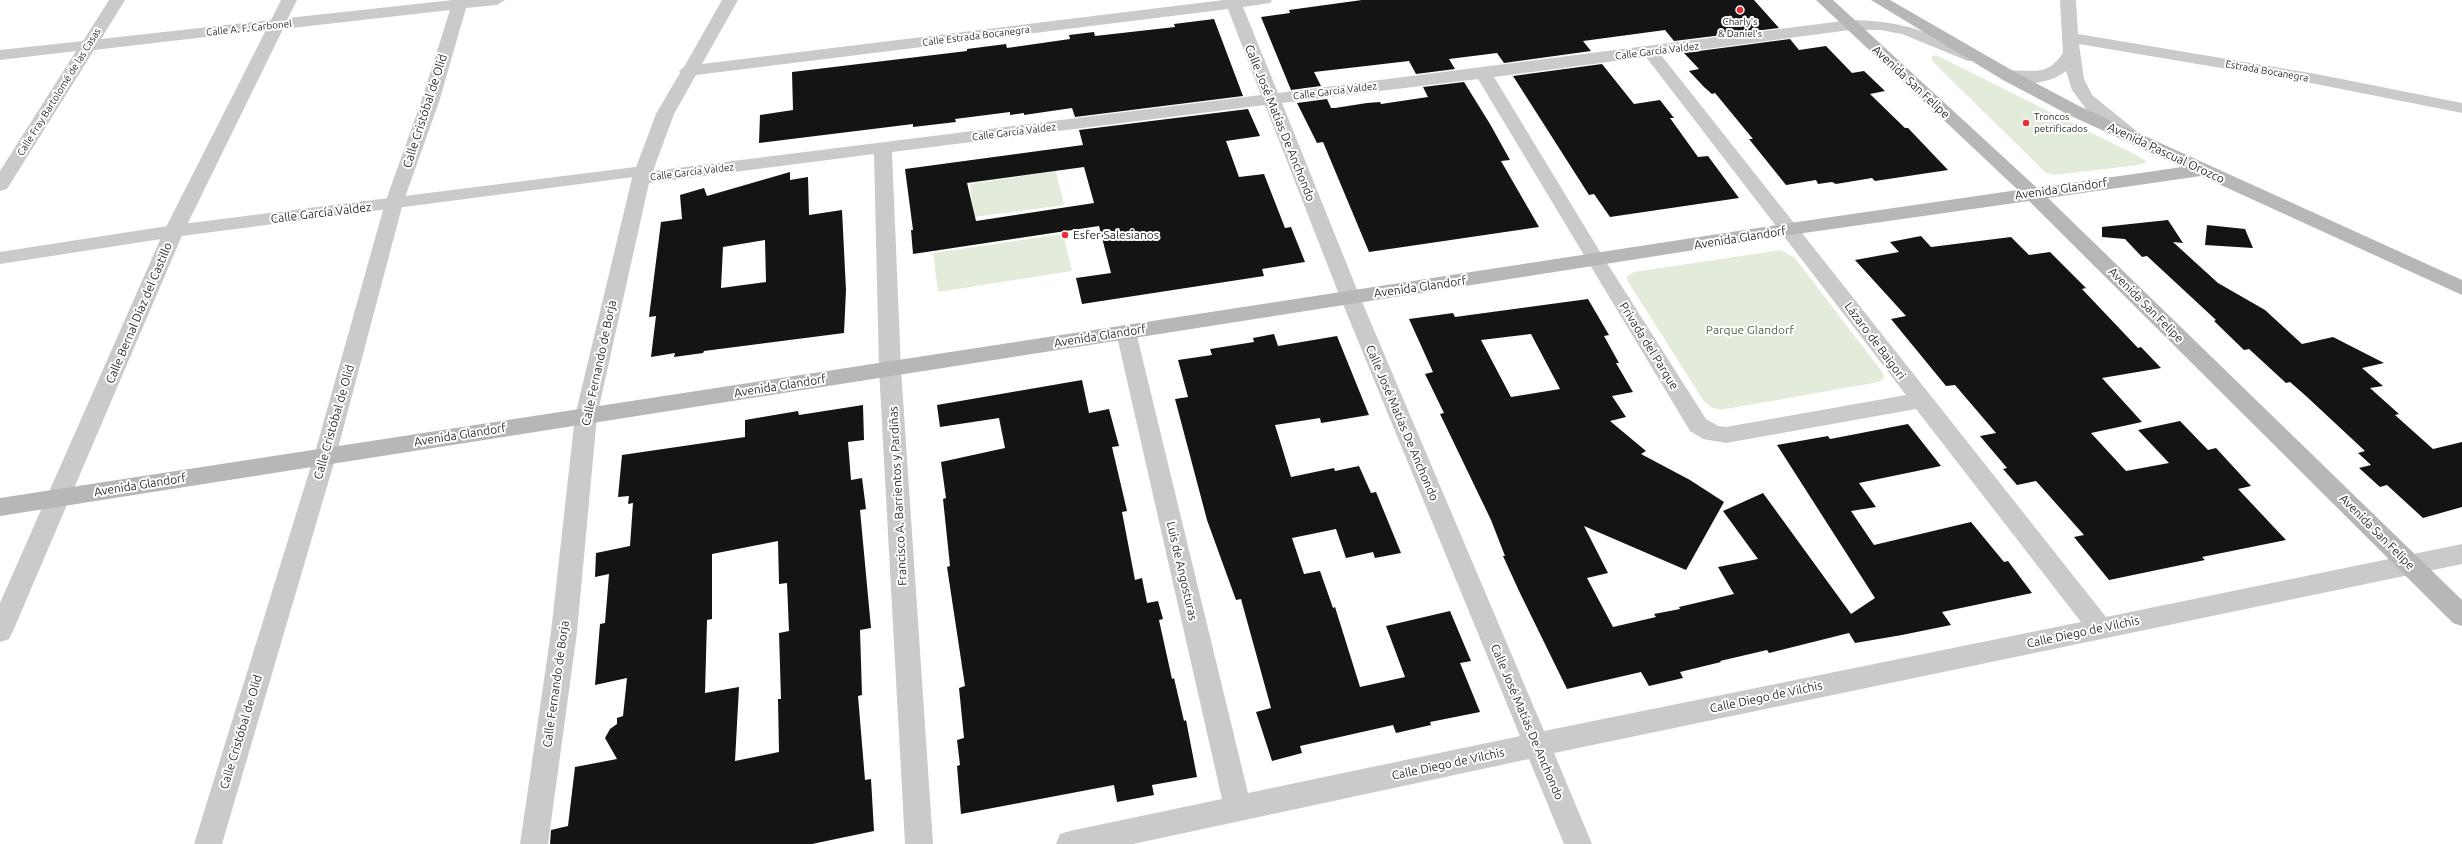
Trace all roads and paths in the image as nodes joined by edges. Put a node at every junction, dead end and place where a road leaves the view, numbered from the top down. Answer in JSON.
{"nodes":[{"id":1,"x":117,"y":0,"type":"edge"},
{"id":2,"x":289,"y":0,"type":"edge"},
{"id":3,"x":497,"y":0,"type":"edge"},
{"id":4,"x":730,"y":0,"type":"edge"},
{"id":5,"x":1264,"y":0,"type":"edge"},
{"id":6,"x":1824,"y":0,"type":"edge"},
{"id":7,"x":1879,"y":0,"type":"edge"},
{"id":8,"x":2068,"y":0,"type":"edge"},
{"id":9,"x":460,"y":2,"type":"edge"},
{"id":10,"x":1232,"y":2,"type":"edge"},
{"id":11,"x":277,"y":25,"type":"junction"},
{"id":12,"x":1850,"y":25,"type":"junction"},
{"id":13,"x":2071,"y":45,"type":"junction"},
{"id":14,"x":89,"y":46,"type":"junction"},
{"id":15,"x":1650,"y":52,"type":"junction"},
{"id":16,"x":0,"y":55,"type":"edge"},
{"id":17,"x":1977,"y":58,"type":"junction"},
{"id":18,"x":687,"y":71,"type":"junction"},
{"id":19,"x":1483,"y":72,"type":"junction"},
{"id":20,"x":2009,"y":76,"type":"junction"},
{"id":21,"x":1271,"y":99,"type":"junction"},
{"id":22,"x":2462,"y":108,"type":"edge"},
{"id":23,"x":2142,"y":143,"type":"junction"},
{"id":24,"x":882,"y":148,"type":"junction"},
{"id":25,"x":2201,"y":170,"type":"junction"},
{"id":26,"x":642,"y":175,"type":"junction"},
{"id":27,"x":0,"y":185,"type":"edge"},
{"id":28,"x":2032,"y":193,"type":"junction"},
{"id":29,"x":394,"y":203,"type":"junction"},
{"id":30,"x":1790,"y":229,"type":"junction"},
{"id":31,"x":174,"y":231,"type":"junction"},
{"id":32,"x":0,"y":258,"type":"edge"},
{"id":33,"x":1596,"y":261,"type":"junction"},
{"id":34,"x":2462,"y":288,"type":"edge"},
{"id":35,"x":1350,"y":297,"type":"junction"},
{"id":36,"x":1126,"y":332,"type":"junction"},
{"id":37,"x":890,"y":369,"type":"junction"},
{"id":38,"x":1920,"y":400,"type":"junction"},
{"id":39,"x":586,"y":416,"type":"junction"},
{"id":40,"x":325,"y":456,"type":"junction"},
{"id":41,"x":59,"y":498,"type":"junction"},
{"id":42,"x":0,"y":507,"type":"edge"},
{"id":43,"x":2462,"y":554,"type":"edge"},
{"id":44,"x":2410,"y":564,"type":"junction"},
{"id":45,"x":2462,"y":616,"type":"edge"},
{"id":46,"x":2100,"y":628,"type":"junction"},
{"id":47,"x":0,"y":631,"type":"edge"},
{"id":48,"x":1536,"y":745,"type":"junction"},
{"id":49,"x":1238,"y":809,"type":"junction"},
{"id":50,"x":208,"y":844,"type":"edge"},
{"id":51,"x":534,"y":844,"type":"edge"},
{"id":52,"x":919,"y":844,"type":"edge"},
{"id":53,"x":1070,"y":844,"type":"edge"},
{"id":54,"x":1578,"y":844,"type":"edge"}],
"edges":[{"from":1,"to":14,"type":"street","name":"Calle Fray Bartolomé de las Casas"},
{"from":2,"to":11,"type":"street","name":"Calle Bernal Díaz del Castillo"},
{"from":3,"to":9,"type":"street","name":"Calle A. F. Carbonel"},
{"from":4,"to":18,"type":"street","name":"Calle Fernando de Borja"},
{"from":5,"to":10,"type":"street","name":"Calle Estrada Bocanegra"},
{"from":6,"to":12,"type":"main road","name":"Avenida San Felipe"},
{"from":7,"to":17,"type":"main road","name":"Avenida Pascual Orozco"},
{"from":8,"to":13,"type":"street"},
{"from":9,"to":11,"type":"street","name":"Calle A. F. Carbonel"},
{"from":9,"to":29,"type":"street","name":"Calle Cristóbal de Olid"},
{"from":10,"to":18,"type":"street","name":"Calle Estrada Bocanegra"},
{"from":10,"to":21,"type":"street","name":"Calle José Matías De Anchondo"},
{"from":11,"to":14,"type":"street","name":"Calle A. F. Carbonel"},
{"from":11,"to":31,"type":"street","name":"Calle Bernal Díaz del Castillo"},
{"from":12,"to":15,"type":"street","name":"Calle García Valdez"},
{"from":12,"to":17,"type":"street","name":"Calle García Valdez"},
{"from":12,"to":28,"type":"main road","name":"Avenida San Felipe"},
{"from":13,"to":20,"type":"street"},
{"from":13,"to":22,"type":"street","name":"Estrada Bocanegra"},
{"from":13,"to":23,"type":"street"},
{"from":14,"to":16,"type":"street","name":"Calle A. F. Carbonel"},
{"from":14,"to":27,"type":"street","name":"Calle Fray Bartolomé de las Casas"},
{"from":15,"to":19,"type":"street","name":"Calle García Valdez"},
{"from":15,"to":30,"type":"street","name":"Lázaro de Baigori"},
{"from":17,"to":20,"type":"main road","name":"Avenida Pascual Orozco"},
{"from":18,"to":26,"type":"street","name":"Calle Fernando de Borja"},
{"from":19,"to":21,"type":"street","name":"Calle García Valdez"},
{"from":19,"to":33,"type":"street","name":"Privada del Parque"},
{"from":20,"to":23,"type":"main road","name":"Avenida Pascual Orozco"},
{"from":21,"to":24,"type":"street","name":"Calle García Valdez"},
{"from":21,"to":35,"type":"street","name":"Calle José Matías De Anchondo"},
{"from":23,"to":25,"type":"main road","name":"Avenida Pascual Orozco"},
{"from":24,"to":26,"type":"street","name":"Calle García Valdez"},
{"from":24,"to":37,"type":"street","name":"Francisco A. Barrientos y Pardiñas"},
{"from":25,"to":28,"type":"main road","name":"Avenida Glandorf"},
{"from":25,"to":34,"type":"main road","name":"Avenida Pascual Orozco"},
{"from":26,"to":29,"type":"street","name":"Calle García Valdez"},
{"from":26,"to":39,"type":"street","name":"Calle Fernando de Borja"},
{"from":28,"to":30,"type":"main road","name":"Avenida Glandorf"},
{"from":28,"to":44,"type":"main road","name":"Avenida San Felipe"},
{"from":29,"to":31,"type":"street","name":"Calle García Valdez"},
{"from":29,"to":40,"type":"street","name":"Calle Cristóbal de Olid"},
{"from":30,"to":33,"type":"main road","name":"Avenida Glandorf"},
{"from":30,"to":38,"type":"street","name":"Lázaro de Baigori"},
{"from":31,"to":32,"type":"street","name":"Calle García Valdez"},
{"from":31,"to":41,"type":"street","name":"Calle Bernal Díaz del Castillo"},
{"from":33,"to":35,"type":"main road","name":"Avenida Glandorf"},
{"from":33,"to":38,"type":"street","name":"Privada del Parque"},
{"from":35,"to":36,"type":"main road","name":"Avenida Glandorf"},
{"from":35,"to":48,"type":"street","name":"Calle José Matías De Anchondo"},
{"from":36,"to":37,"type":"main road","name":"Avenida Glandorf"},
{"from":36,"to":49,"type":"street","name":"Luis de Angosturas"},
{"from":37,"to":39,"type":"main road","name":"Avenida Glandorf"},
{"from":37,"to":52,"type":"street","name":"Francisco A. Barrientos y Pardiñas"},
{"from":38,"to":46,"type":"street","name":"Lázaro de Baigori"},
{"from":39,"to":40,"type":"main road","name":"Avenida Glandorf"},
{"from":39,"to":51,"type":"street","name":"Calle Fernando de Borja"},
{"from":40,"to":41,"type":"main road","name":"Avenida Glandorf"},
{"from":40,"to":50,"type":"street","name":"Calle Cristóbal de Olid"},
{"from":41,"to":42,"type":"main road","name":"Avenida Glandorf"},
{"from":41,"to":47,"type":"street","name":"Calle Bernal Díaz del Castillo"},
{"from":43,"to":44,"type":"street","name":"Calle Diego de Vilchis"},
{"from":44,"to":45,"type":"main road","name":"Avenida San Felipe"},
{"from":44,"to":46,"type":"street","name":"Calle Diego de Vilchis"},
{"from":46,"to":48,"type":"street","name":"Calle Diego de Vilchis"},
{"from":48,"to":49,"type":"street","name":"Calle Diego de Vilchis"},
{"from":48,"to":54,"type":"street","name":"Calle José Matías De Anchondo"},
{"from":49,"to":53,"type":"street","name":"Calle Diego de Vilchis"}]}
